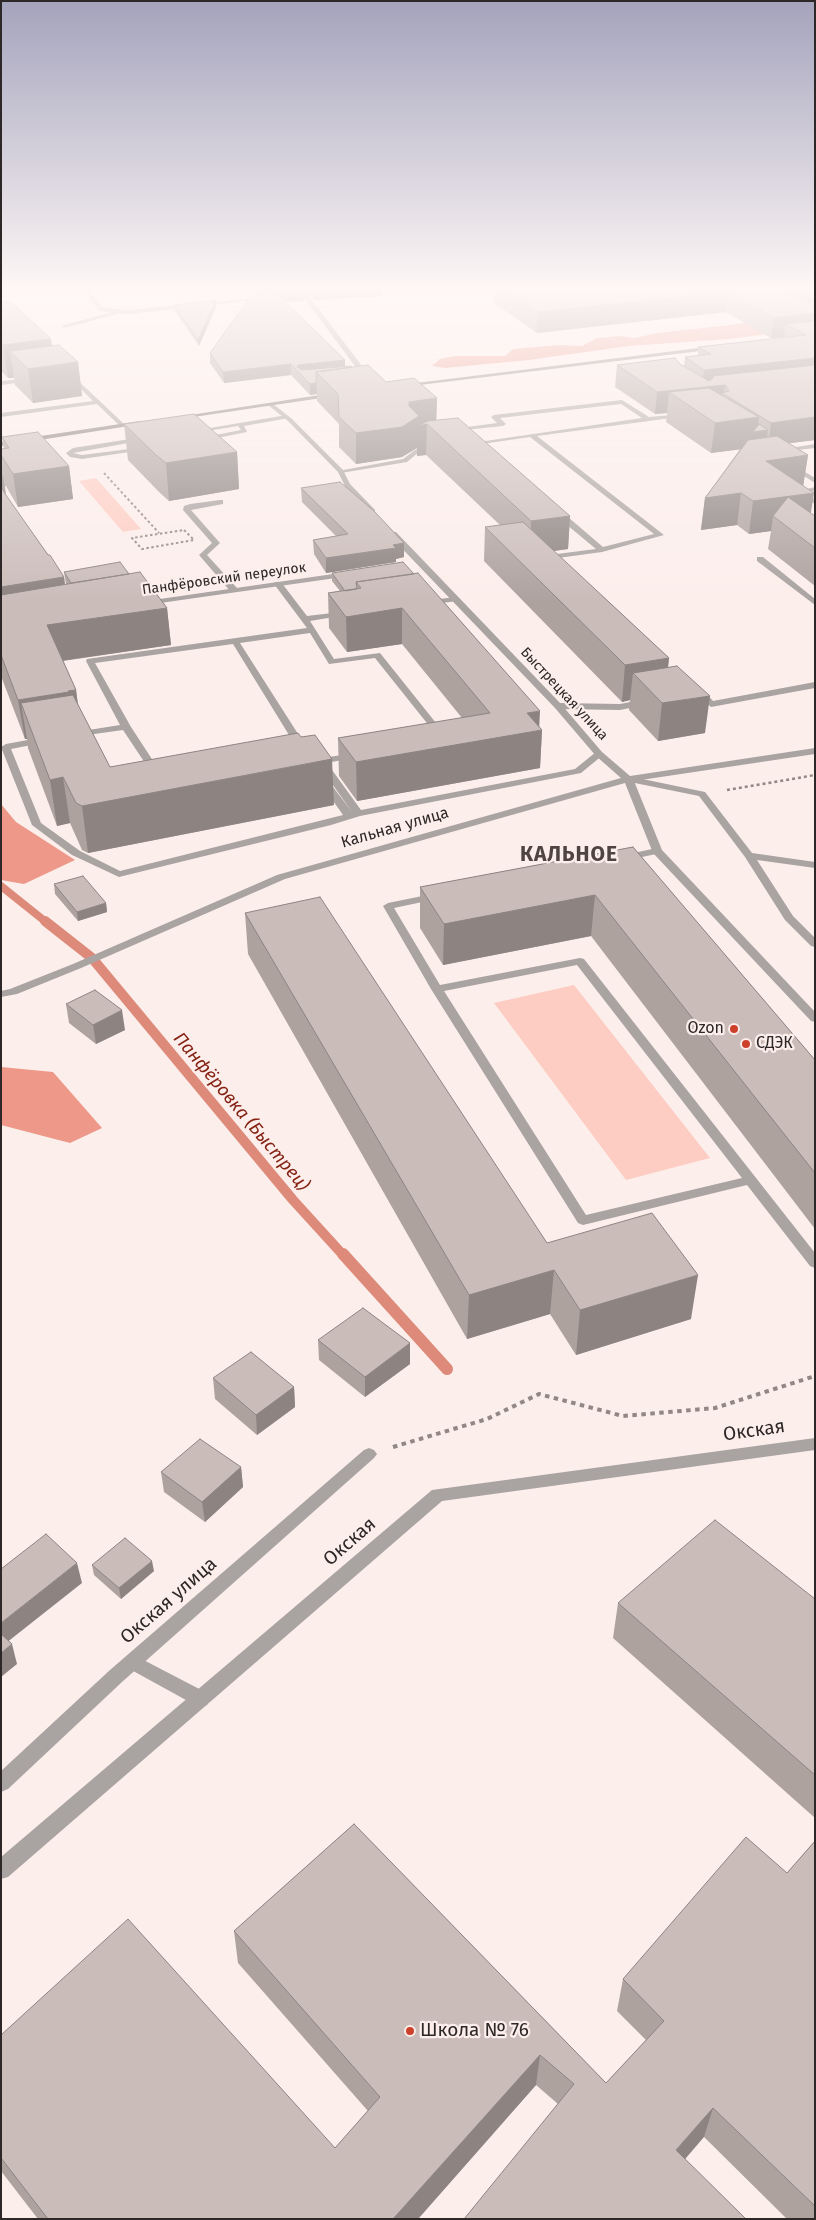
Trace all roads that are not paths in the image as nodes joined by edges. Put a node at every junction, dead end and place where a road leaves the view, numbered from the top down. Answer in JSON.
{"nodes":[{"id":1,"x":90,"y":395,"type":"edge"},
{"id":2,"x":334,"y":395,"type":"edge"},
{"id":3,"x":98,"y":402,"type":"junction"},
{"id":4,"x":270,"y":404,"type":"junction"},
{"id":5,"x":1,"y":415,"type":"edge"},
{"id":6,"x":691,"y":415,"type":"edge"},
{"id":7,"x":287,"y":417,"type":"junction"},
{"id":8,"x":171,"y":418,"type":"edge"},
{"id":9,"x":648,"y":419,"type":"junction"},
{"id":10,"x":152,"y":421,"type":"edge"},
{"id":11,"x":239,"y":424,"type":"junction"},
{"id":12,"x":122,"y":425,"type":"junction"},
{"id":13,"x":448,"y":430,"type":"edge"},
{"id":14,"x":190,"y":432,"type":"edge"},
{"id":15,"x":531,"y":435,"type":"junction"},
{"id":16,"x":151,"y":438,"type":"edge"},
{"id":17,"x":192,"y":440,"type":"edge"},
{"id":18,"x":419,"y":441,"type":"edge"},
{"id":19,"x":475,"y":443,"type":"junction"},
{"id":20,"x":1,"y":444,"type":"edge"},
{"id":21,"x":456,"y":445,"type":"edge"},
{"id":22,"x":154,"y":446,"type":"edge"},
{"id":23,"x":815,"y":446,"type":"edge"},
{"id":24,"x":436,"y":447,"type":"edge"},
{"id":25,"x":426,"y":448,"type":"junction"},
{"id":26,"x":483,"y":449,"type":"edge"},
{"id":27,"x":777,"y":456,"type":"edge"},
{"id":28,"x":784,"y":461,"type":"edge"},
{"id":29,"x":341,"y":472,"type":"junction"},
{"id":30,"x":815,"y":481,"type":"edge"},
{"id":31,"x":815,"y":489,"type":"edge"},
{"id":32,"x":220,"y":502,"type":"dead end"},
{"id":33,"x":815,"y":502,"type":"edge"},
{"id":34,"x":550,"y":506,"type":"edge"},
{"id":35,"x":380,"y":520,"type":"edge"},
{"id":36,"x":387,"y":528,"type":"edge"},
{"id":37,"x":602,"y":550,"type":"junction"},
{"id":38,"x":760,"y":559,"type":"dead end"},
{"id":39,"x":421,"y":563,"type":"junction"},
{"id":40,"x":412,"y":564,"type":"dead end"},
{"id":41,"x":566,"y":570,"type":"edge"},
{"id":42,"x":354,"y":573,"type":"edge"},
{"id":43,"x":278,"y":584,"type":"junction"},
{"id":44,"x":234,"y":590,"type":"junction"},
{"id":45,"x":455,"y":599,"type":"junction"},
{"id":46,"x":815,"y":603,"type":"edge"},
{"id":47,"x":417,"y":604,"type":"edge"},
{"id":48,"x":134,"y":605,"type":"edge"},
{"id":49,"x":352,"y":612,"type":"edge"},
{"id":50,"x":305,"y":618,"type":"junction"},
{"id":51,"x":312,"y":630,"type":"junction"},
{"id":52,"x":235,"y":641,"type":"junction"},
{"id":53,"x":815,"y":685,"type":"edge"},
{"id":54,"x":683,"y":696,"type":"edge"},
{"id":55,"x":656,"y":701,"type":"edge"},
{"id":56,"x":558,"y":706,"type":"junction"},
{"id":57,"x":126,"y":727,"type":"junction"},
{"id":58,"x":435,"y":741,"type":"edge"},
{"id":59,"x":815,"y":750,"type":"edge"},
{"id":60,"x":359,"y":754,"type":"edge"},
{"id":61,"x":600,"y":754,"type":"junction"},
{"id":62,"x":628,"y":779,"type":"junction"},
{"id":63,"x":164,"y":785,"type":"edge"},
{"id":64,"x":353,"y":814,"type":"junction"},
{"id":65,"x":658,"y":851,"type":"junction"},
{"id":66,"x":749,"y":856,"type":"junction"},
{"id":67,"x":609,"y":861,"type":"edge"},
{"id":68,"x":815,"y":865,"type":"edge"},
{"id":69,"x":446,"y":894,"type":"edge"},
{"id":70,"x":815,"y":944,"type":"edge"},
{"id":71,"x":437,"y":989,"type":"junction"},
{"id":72,"x":1,"y":994,"type":"edge"},
{"id":73,"x":815,"y":1019,"type":"edge"},
{"id":74,"x":751,"y":1180,"type":"junction"},
{"id":75,"x":815,"y":1263,"type":"edge"},
{"id":76,"x":815,"y":1444,"type":"edge"},
{"id":77,"x":369,"y":1454,"type":"road end"},
{"id":78,"x":132,"y":1662,"type":"junction"},
{"id":79,"x":201,"y":1698,"type":"junction"},
{"id":80,"x":1,"y":1783,"type":"edge"},
{"id":81,"x":1,"y":1870,"type":"edge"}],
"edges":[{"from":1,"to":3,"type":"street"},
{"from":2,"to":4,"type":"main road"},
{"from":3,"to":5,"type":"street"},
{"from":3,"to":12,"type":"street"},
{"from":4,"to":7,"type":"street"},
{"from":4,"to":8,"type":"main road"},
{"from":6,"to":9,"type":"street"},
{"from":7,"to":11,"type":"street"},
{"from":7,"to":29,"type":"street"},
{"from":9,"to":13,"type":"street"},
{"from":9,"to":15,"type":"street"},
{"from":10,"to":12,"type":"main road"},
{"from":11,"to":14,"type":"street"},
{"from":11,"to":17,"type":"street"},
{"from":12,"to":20,"type":"main road"},
{"from":15,"to":19,"type":"street"},
{"from":15,"to":37,"type":"street"},
{"from":16,"to":22,"type":"street"},
{"from":18,"to":25,"type":"street"},
{"from":19,"to":21,"type":"street"},
{"from":19,"to":26,"type":"street"},
{"from":23,"to":27,"type":"street"},
{"from":24,"to":25,"type":"street"},
{"from":25,"to":29,"type":"street"},
{"from":28,"to":30,"type":"street"},
{"from":29,"to":35,"type":"street"},
{"from":31,"to":33,"type":"street"},
{"from":32,"to":44,"type":"street"},
{"from":34,"to":37,"type":"street"},
{"from":36,"to":39,"type":"street","name":"Быстрецкая улица"},
{"from":37,"to":41,"type":"street"},
{"from":38,"to":46,"type":"street"},
{"from":39,"to":40,"type":"street"},
{"from":39,"to":45,"type":"street","name":"Быстрецкая улица"},
{"from":42,"to":43,"type":"street","name":"Панфёровский переулок"},
{"from":43,"to":44,"type":"street","name":"Панфёровский переулок"},
{"from":43,"to":50,"type":"street"},
{"from":44,"to":48,"type":"street","name":"Панфёровский переулок"},
{"from":45,"to":47,"type":"street"},
{"from":45,"to":56,"type":"street","name":"Быстрецкая улица"},
{"from":49,"to":50,"type":"street"},
{"from":50,"to":51,"type":"street"},
{"from":51,"to":52,"type":"street"},
{"from":51,"to":58,"type":"street"},
{"from":52,"to":57,"type":"street"},
{"from":52,"to":64,"type":"street"},
{"from":53,"to":54,"type":"street"},
{"from":55,"to":56,"type":"street"},
{"from":56,"to":61,"type":"street","name":"Быстрецкая улица"},
{"from":57,"to":63,"type":"street"},
{"from":57,"to":64,"type":"street"},
{"from":59,"to":62,"type":"street","name":"Кальная улица"},
{"from":60,"to":64,"type":"street"},
{"from":61,"to":62,"type":"street","name":"Быстрецкая улица"},
{"from":61,"to":64,"type":"street"},
{"from":62,"to":65,"type":"street","name":"Быстрецкая улица"},
{"from":62,"to":66,"type":"street"},
{"from":62,"to":72,"type":"street","name":"Кальная улица"},
{"from":65,"to":67,"type":"street"},
{"from":65,"to":73,"type":"street","name":"Быстрецкая улица"},
{"from":66,"to":68,"type":"street"},
{"from":66,"to":70,"type":"street"},
{"from":69,"to":71,"type":"street"},
{"from":71,"to":74,"type":"street"},
{"from":71,"to":74,"type":"street"},
{"from":74,"to":75,"type":"street"},
{"from":76,"to":79,"type":"street","name":"Окская"},
{"from":77,"to":78,"type":"street","name":"Окская улица"},
{"from":78,"to":79,"type":"street"},
{"from":78,"to":80,"type":"street","name":"Окская улица"},
{"from":79,"to":81,"type":"street","name":"Окская"}]}
